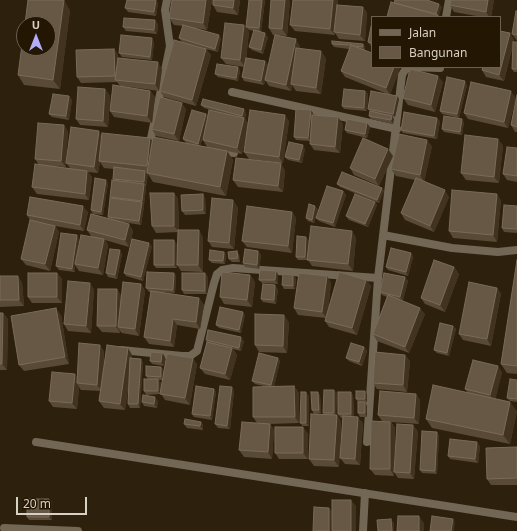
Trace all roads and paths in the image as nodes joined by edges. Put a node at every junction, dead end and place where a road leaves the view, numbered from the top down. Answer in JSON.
{"nodes":[{"id":1,"x":167,"y":0,"type":"edge"},
{"id":2,"x":449,"y":0,"type":"edge"},
{"id":3,"x":446,"y":16,"type":"edge"},
{"id":4,"x":409,"y":68,"type":"edge"},
{"id":5,"x":232,"y":92,"type":"dead end"},
{"id":6,"x":396,"y":129,"type":"junction"},
{"id":7,"x":150,"y":142,"type":"edge"},
{"id":8,"x":211,"y":150,"type":"edge"},
{"id":9,"x":234,"y":153,"type":"edge"},
{"id":10,"x":383,"y":235,"type":"junction"},
{"id":11,"x":517,"y":250,"type":"edge"},
{"id":12,"x":378,"y":278,"type":"junction"},
{"id":13,"x":110,"y":349,"type":"edge"},
{"id":14,"x":36,"y":442,"type":"dead end"},
{"id":15,"x":368,"y":442,"type":"dead end"},
{"id":16,"x":365,"y":493,"type":"junction"},
{"id":17,"x":517,"y":517,"type":"edge"},
{"id":18,"x":3,"y":529,"type":"edge"},
{"id":19,"x":78,"y":531,"type":"edge"},
{"id":20,"x":363,"y":531,"type":"edge"}],
"edges":[{"from":1,"to":7,"type":"street"},
{"from":2,"to":3,"type":"street"},
{"from":4,"to":6,"type":"street"},
{"from":5,"to":6,"type":"street"},
{"from":6,"to":10,"type":"street"},
{"from":8,"to":9,"type":"street"},
{"from":10,"to":11,"type":"street"},
{"from":10,"to":12,"type":"street"},
{"from":12,"to":13,"type":"street"},
{"from":12,"to":15,"type":"street"},
{"from":14,"to":16,"type":"street"},
{"from":16,"to":17,"type":"street"},
{"from":16,"to":20,"type":"street"},
{"from":18,"to":19,"type":"street"}]}
